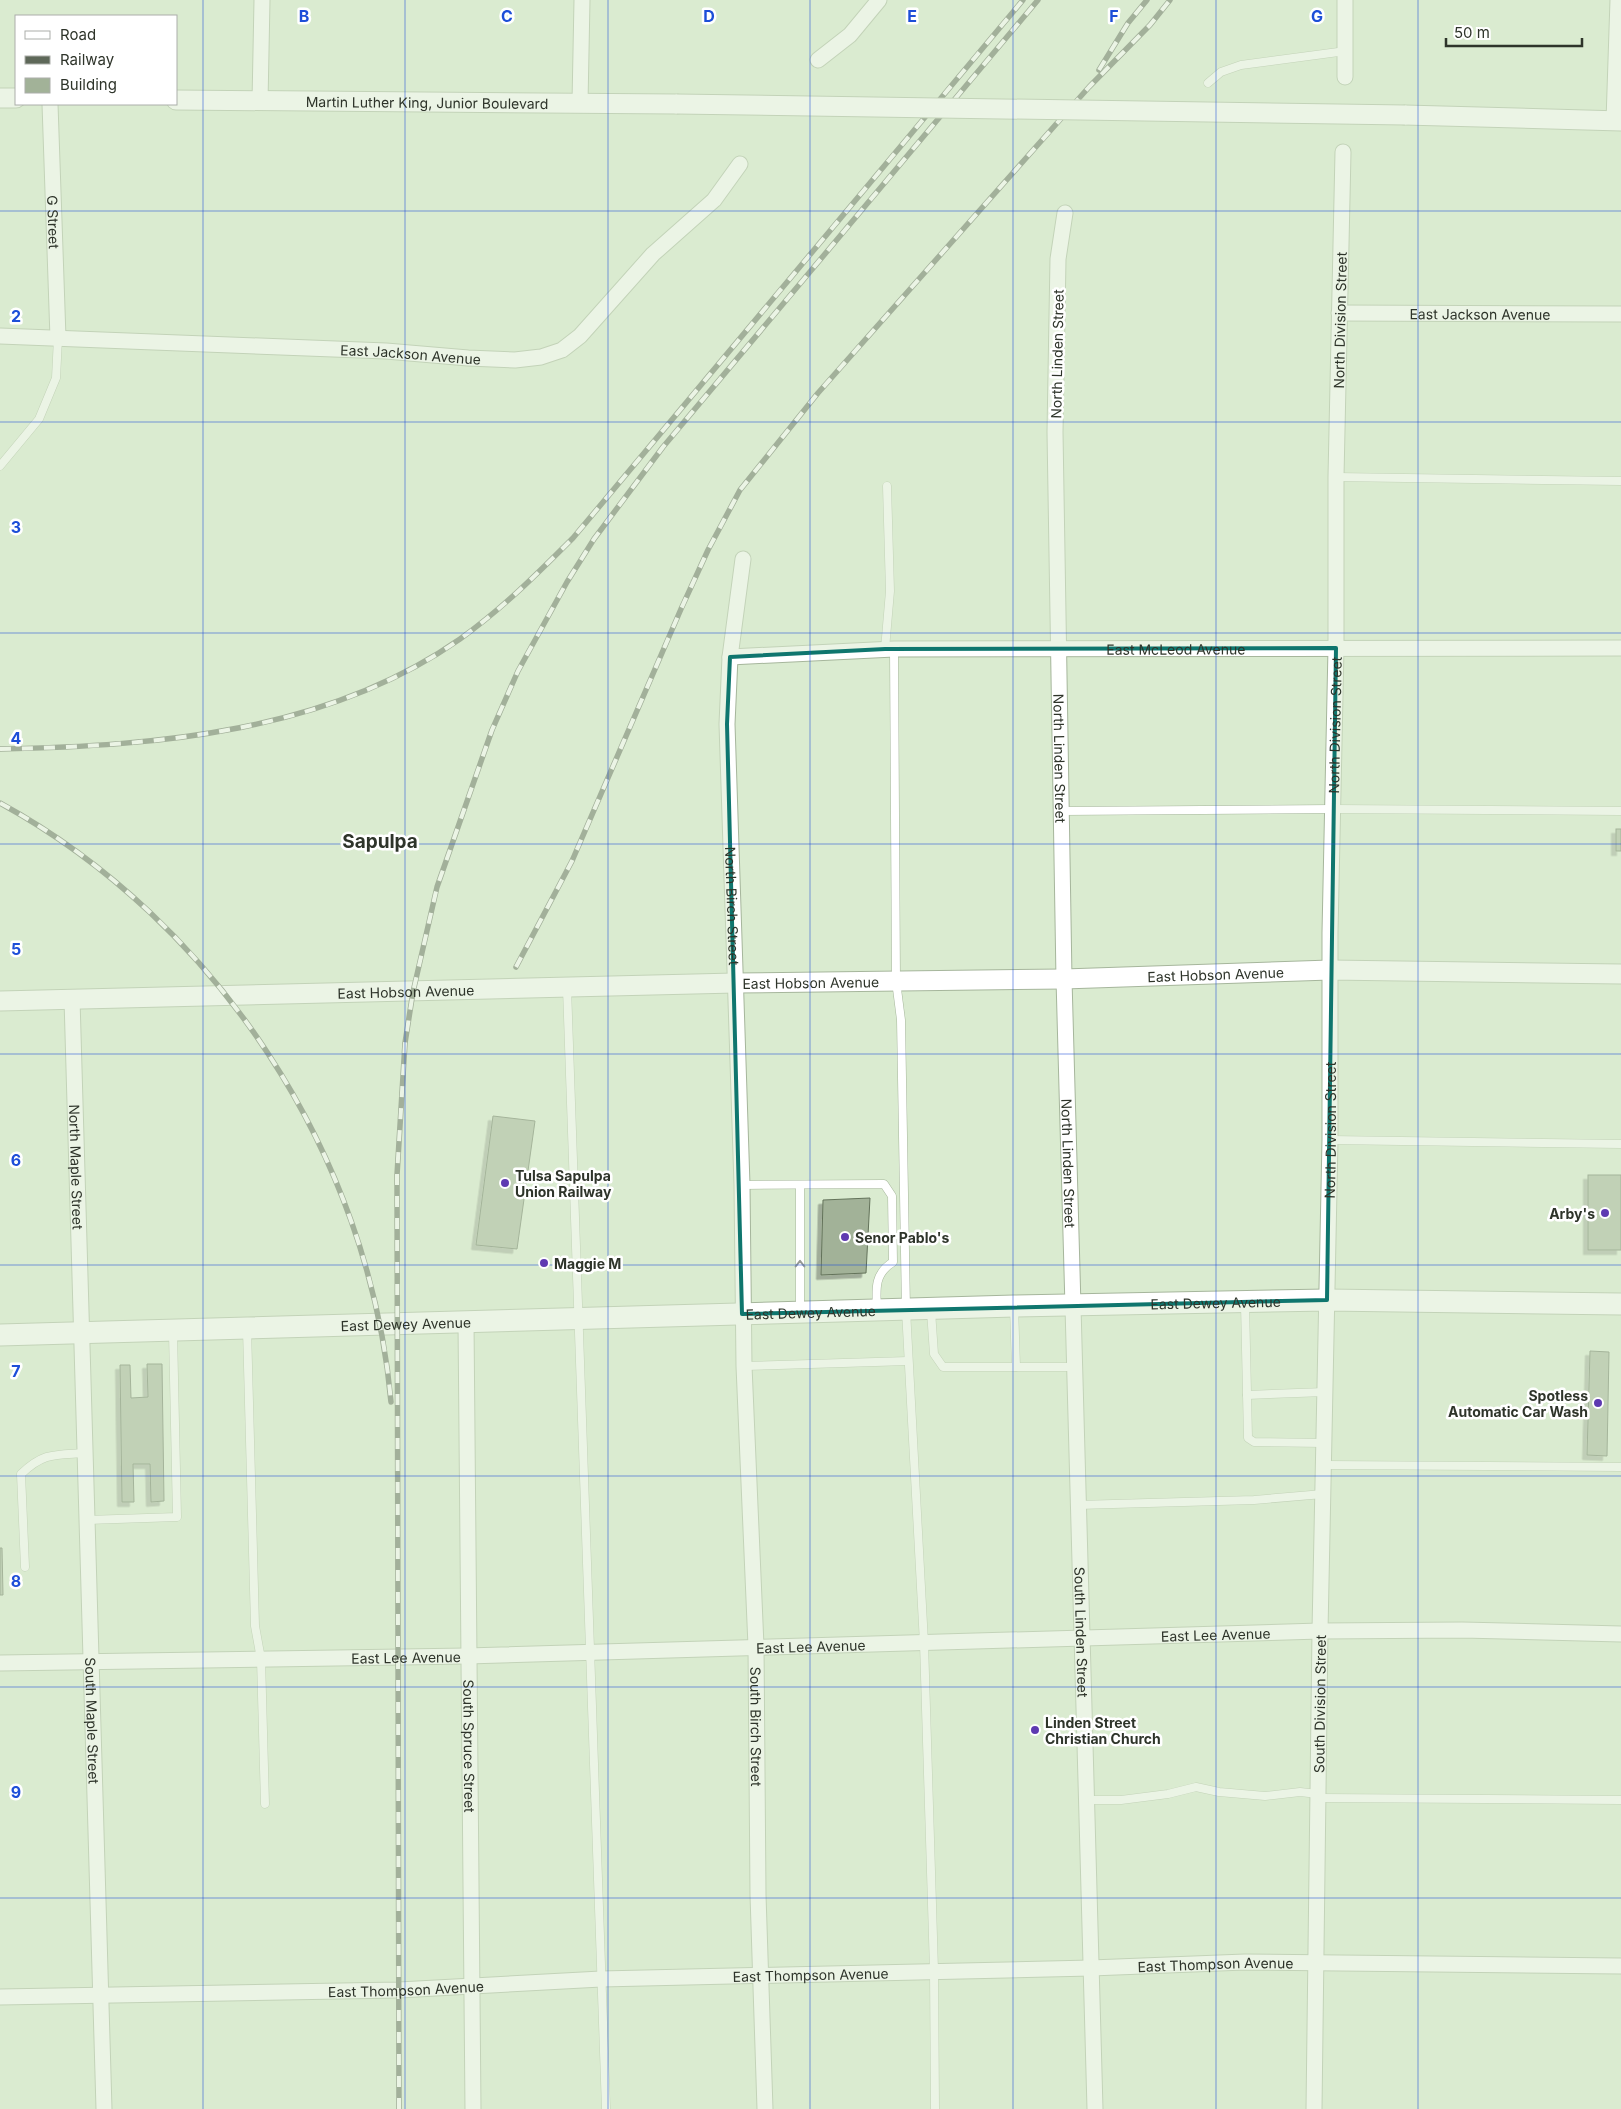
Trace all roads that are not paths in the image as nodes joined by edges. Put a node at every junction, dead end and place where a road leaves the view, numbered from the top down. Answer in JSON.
{"nodes":[{"id":1,"x":262,"y":0,"type":"edge"},
{"id":2,"x":582,"y":0,"type":"edge"},
{"id":3,"x":879,"y":0,"type":"edge"},
{"id":4,"x":1345,"y":0,"type":"edge"},
{"id":5,"x":1618,"y":0,"type":"edge"},
{"id":6,"x":1346,"y":51,"type":"junction"},
{"id":7,"x":818,"y":60,"type":"dead end"},
{"id":8,"x":1345,"y":77,"type":"dead end"},
{"id":9,"x":1208,"y":84,"type":"dead end"},
{"id":10,"x":0,"y":98,"type":"edge"},
{"id":11,"x":15,"y":98,"type":"edge"},
{"id":12,"x":178,"y":100,"type":"edge"},
{"id":13,"x":260,"y":102,"type":"junction"},
{"id":14,"x":580,"y":103,"type":"junction"},
{"id":15,"x":50,"y":105,"type":"edge"},
{"id":16,"x":1618,"y":121,"type":"edge"},
{"id":17,"x":1343,"y":152,"type":"dead end"},
{"id":18,"x":740,"y":164,"type":"dead end"},
{"id":19,"x":1065,"y":213,"type":"dead end"},
{"id":20,"x":1339,"y":313,"type":"junction"},
{"id":21,"x":1621,"y":314,"type":"edge"},
{"id":22,"x":0,"y":336,"type":"edge"},
{"id":23,"x":58,"y":338,"type":"junction"},
{"id":24,"x":0,"y":466,"type":"edge"},
{"id":25,"x":1336,"y":477,"type":"junction"},
{"id":26,"x":1621,"y":480,"type":"edge"},
{"id":27,"x":887,"y":486,"type":"dead end"},
{"id":28,"x":743,"y":558,"type":"dead end"},
{"id":29,"x":1336,"y":648,"type":"junction"},
{"id":30,"x":1621,"y":648,"type":"edge"},
{"id":31,"x":889,"y":649,"type":"junction"},
{"id":32,"x":1060,"y":649,"type":"junction"},
{"id":33,"x":730,"y":657,"type":"junction"},
{"id":34,"x":1333,"y":809,"type":"junction"},
{"id":35,"x":1062,"y":811,"type":"junction"},
{"id":36,"x":1621,"y":811,"type":"edge"},
{"id":37,"x":1330,"y":970,"type":"junction"},
{"id":38,"x":1621,"y":974,"type":"edge"},
{"id":39,"x":1064,"y":979,"type":"junction"},
{"id":40,"x":896,"y":981,"type":"junction"},
{"id":41,"x":736,"y":983,"type":"junction"},
{"id":42,"x":568,"y":988,"type":"junction"},
{"id":43,"x":72,"y":999,"type":"junction"},
{"id":44,"x":0,"y":1001,"type":"edge"},
{"id":45,"x":1330,"y":1140,"type":"junction"},
{"id":46,"x":1621,"y":1144,"type":"edge"},
{"id":47,"x":800,"y":1184,"type":"junction"},
{"id":48,"x":742,"y":1185,"type":"junction"},
{"id":49,"x":1327,"y":1300,"type":"junction"},
{"id":50,"x":1245,"y":1302,"type":"junction"},
{"id":51,"x":1621,"y":1304,"type":"edge"},
{"id":52,"x":1073,"y":1305,"type":"junction"},
{"id":53,"x":1014,"y":1306,"type":"junction"},
{"id":54,"x":930,"y":1309,"type":"junction"},
{"id":55,"x":877,"y":1310,"type":"junction"},
{"id":56,"x":906,"y":1310,"type":"junction"},
{"id":57,"x":800,"y":1312,"type":"junction"},
{"id":58,"x":742,"y":1314,"type":"junction"},
{"id":59,"x":579,"y":1319,"type":"junction"},
{"id":60,"x":466,"y":1322,"type":"junction"},
{"id":61,"x":247,"y":1328,"type":"junction"},
{"id":62,"x":173,"y":1330,"type":"junction"},
{"id":63,"x":82,"y":1333,"type":"junction"},
{"id":64,"x":0,"y":1335,"type":"edge"},
{"id":65,"x":908,"y":1360,"type":"junction"},
{"id":66,"x":744,"y":1366,"type":"junction"},
{"id":67,"x":1016,"y":1367,"type":"junction"},
{"id":68,"x":1075,"y":1367,"type":"junction"},
{"id":69,"x":1325,"y":1392,"type":"junction"},
{"id":70,"x":1247,"y":1395,"type":"junction"},
{"id":71,"x":1324,"y":1443,"type":"junction"},
{"id":72,"x":85,"y":1453,"type":"junction"},
{"id":73,"x":1324,"y":1465,"type":"junction"},
{"id":74,"x":1621,"y":1467,"type":"edge"},
{"id":75,"x":1323,"y":1494,"type":"junction"},
{"id":76,"x":1078,"y":1505,"type":"junction"},
{"id":77,"x":87,"y":1520,"type":"junction"},
{"id":78,"x":26,"y":1566,"type":"dead end"},
{"id":79,"x":1320,"y":1631,"type":"junction"},
{"id":80,"x":1621,"y":1634,"type":"edge"},
{"id":81,"x":1082,"y":1639,"type":"junction"},
{"id":82,"x":924,"y":1643,"type":"junction"},
{"id":83,"x":756,"y":1646,"type":"junction"},
{"id":84,"x":589,"y":1651,"type":"junction"},
{"id":85,"x":467,"y":1656,"type":"junction"},
{"id":86,"x":261,"y":1659,"type":"junction"},
{"id":87,"x":91,"y":1660,"type":"junction"},
{"id":88,"x":0,"y":1663,"type":"edge"},
{"id":89,"x":1318,"y":1796,"type":"junction"},
{"id":90,"x":1086,"y":1800,"type":"junction"},
{"id":91,"x":1621,"y":1800,"type":"edge"},
{"id":92,"x":265,"y":1804,"type":"dead end"},
{"id":93,"x":1316,"y":1961,"type":"junction"},
{"id":94,"x":1621,"y":1966,"type":"edge"},
{"id":95,"x":1091,"y":1968,"type":"junction"},
{"id":96,"x":934,"y":1970,"type":"junction"},
{"id":97,"x":762,"y":1976,"type":"junction"},
{"id":98,"x":601,"y":1979,"type":"junction"},
{"id":99,"x":471,"y":1987,"type":"junction"},
{"id":100,"x":102,"y":1995,"type":"junction"},
{"id":101,"x":0,"y":1997,"type":"edge"},
{"id":102,"x":104,"y":2109,"type":"edge"},
{"id":103,"x":473,"y":2109,"type":"edge"},
{"id":104,"x":606,"y":2109,"type":"edge"},
{"id":105,"x":765,"y":2109,"type":"edge"},
{"id":106,"x":935,"y":2109,"type":"edge"},
{"id":107,"x":1095,"y":2109,"type":"edge"},
{"id":108,"x":1314,"y":2109,"type":"edge"}],
"edges":[{"from":1,"to":13,"type":"street"},
{"from":2,"to":14,"type":"street"},
{"from":3,"to":7,"type":"street"},
{"from":4,"to":6,"type":"street"},
{"from":5,"to":16,"type":"street"},
{"from":6,"to":8,"type":"street"},
{"from":6,"to":9,"type":"lane"},
{"from":10,"to":11,"type":"street"},
{"from":12,"to":13,"type":"street","name":"Martin Luther King, Junior Boulevard"},
{"from":13,"to":14,"type":"street","name":"Martin Luther King, Junior Boulevard"},
{"from":14,"to":16,"type":"street","name":"Martin Luther King, Junior Boulevard","bridge":true},
{"from":15,"to":23,"type":"street","name":"G Street"},
{"from":17,"to":20,"type":"street","name":"North Division Street"},
{"from":18,"to":23,"type":"street","name":"East Jackson Avenue"},
{"from":19,"to":32,"type":"street","name":"North Linden Street"},
{"from":20,"to":21,"type":"street","name":"East Jackson Avenue"},
{"from":20,"to":25,"type":"street","name":"North Division Street"},
{"from":22,"to":23,"type":"street","name":"East Jackson Avenue"},
{"from":23,"to":24,"type":"lane"},
{"from":25,"to":26,"type":"lane"},
{"from":25,"to":29,"type":"street","name":"North Division Street"},
{"from":27,"to":31,"type":"lane"},
{"from":28,"to":33,"type":"street","name":"North Birch Street"},
{"from":29,"to":30,"type":"street","name":"East McLeod Avenue"},
{"from":29,"to":32,"type":"street","name":"East McLeod Avenue"},
{"from":29,"to":34,"type":"street","name":"North Division Street"},
{"from":31,"to":32,"type":"street","name":"East McLeod Avenue"},
{"from":31,"to":33,"type":"street","name":"East McLeod Avenue"},
{"from":31,"to":40,"type":"lane"},
{"from":32,"to":35,"type":"street","name":"North Linden Street"},
{"from":33,"to":41,"type":"street","name":"North Birch Street"},
{"from":34,"to":35,"type":"lane"},
{"from":34,"to":36,"type":"lane"},
{"from":34,"to":37,"type":"street","name":"North Division Street"},
{"from":35,"to":39,"type":"street","name":"North Linden Street"},
{"from":37,"to":38,"type":"street","name":"East Hobson Avenue"},
{"from":37,"to":39,"type":"street","name":"East Hobson Avenue"},
{"from":37,"to":45,"type":"street","name":"North Division Street"},
{"from":39,"to":40,"type":"street","name":"East Hobson Avenue"},
{"from":39,"to":52,"type":"street","name":"North Linden Street"},
{"from":40,"to":41,"type":"street","name":"East Hobson Avenue"},
{"from":40,"to":56,"type":"lane"},
{"from":41,"to":42,"type":"street","name":"East Hobson Avenue"},
{"from":41,"to":48,"type":"street","name":"North Birch Street"},
{"from":42,"to":43,"type":"street","name":"East Hobson Avenue"},
{"from":42,"to":59,"type":"lane"},
{"from":43,"to":44,"type":"street","name":"East Hobson Avenue"},
{"from":43,"to":63,"type":"street","name":"North Maple Street"},
{"from":45,"to":46,"type":"lane"},
{"from":45,"to":49,"type":"street","name":"North Division Street"},
{"from":47,"to":48,"type":"lane"},
{"from":47,"to":55,"type":"lane"},
{"from":57,"to":47,"type":"lane","one_way":true},
{"from":48,"to":58,"type":"street","name":"North Birch Street"},
{"from":49,"to":50,"type":"main road","name":"East Dewey Avenue"},
{"from":49,"to":51,"type":"main road","name":"East Dewey Avenue"},
{"from":49,"to":69,"type":"street","name":"South Division Street"},
{"from":50,"to":52,"type":"main road","name":"East Dewey Avenue"},
{"from":50,"to":70,"type":"lane"},
{"from":52,"to":53,"type":"main road","name":"East Dewey Avenue"},
{"from":52,"to":68,"type":"street","name":"South Linden Street"},
{"from":53,"to":54,"type":"main road","name":"East Dewey Avenue"},
{"from":53,"to":67,"type":"lane"},
{"from":54,"to":56,"type":"main road","name":"East Dewey Avenue"},
{"from":54,"to":67,"type":"lane"},
{"from":55,"to":56,"type":"main road","name":"East Dewey Avenue"},
{"from":55,"to":57,"type":"main road","name":"East Dewey Avenue"},
{"from":56,"to":65,"type":"lane"},
{"from":57,"to":58,"type":"main road","name":"East Dewey Avenue"},
{"from":58,"to":59,"type":"main road","name":"East Dewey Avenue"},
{"from":58,"to":66,"type":"street","name":"South Birch Street"},
{"from":59,"to":60,"type":"main road","name":"East Dewey Avenue"},
{"from":59,"to":84,"type":"lane"},
{"from":60,"to":61,"type":"main road","name":"East Dewey Avenue"},
{"from":60,"to":85,"type":"street","name":"South Spruce Street"},
{"from":61,"to":62,"type":"main road","name":"East Dewey Avenue"},
{"from":61,"to":86,"type":"lane"},
{"from":62,"to":63,"type":"main road","name":"East Dewey Avenue"},
{"from":62,"to":77,"type":"lane"},
{"from":63,"to":64,"type":"main road","name":"East Dewey Avenue"},
{"from":63,"to":72,"type":"street","name":"South Maple Street"},
{"from":65,"to":66,"type":"lane"},
{"from":65,"to":82,"type":"lane"},
{"from":66,"to":83,"type":"street","name":"South Birch Street"},
{"from":67,"to":68,"type":"lane"},
{"from":68,"to":76,"type":"street","name":"South Linden Street"},
{"from":69,"to":70,"type":"lane"},
{"from":69,"to":71,"type":"street","name":"South Division Street"},
{"from":70,"to":71,"type":"lane"},
{"from":71,"to":73,"type":"street","name":"South Division Street"},
{"from":72,"to":77,"type":"street","name":"South Maple Street"},
{"from":72,"to":78,"type":"lane"},
{"from":73,"to":74,"type":"lane"},
{"from":73,"to":75,"type":"street","name":"South Division Street"},
{"from":75,"to":76,"type":"lane"},
{"from":75,"to":79,"type":"street","name":"South Division Street"},
{"from":76,"to":81,"type":"street","name":"South Linden Street"},
{"from":77,"to":87,"type":"street","name":"South Maple Street"},
{"from":79,"to":80,"type":"street","name":"East Lee Avenue"},
{"from":79,"to":81,"type":"street","name":"East Lee Avenue"},
{"from":79,"to":89,"type":"street","name":"South Division Street"},
{"from":81,"to":82,"type":"street","name":"East Lee Avenue"},
{"from":81,"to":90,"type":"street","name":"South Linden Street"},
{"from":82,"to":83,"type":"street","name":"East Lee Avenue"},
{"from":82,"to":96,"type":"lane"},
{"from":83,"to":84,"type":"street","name":"East Lee Avenue"},
{"from":83,"to":97,"type":"street","name":"South Birch Street"},
{"from":84,"to":85,"type":"street","name":"East Lee Avenue"},
{"from":84,"to":98,"type":"lane"},
{"from":85,"to":86,"type":"street","name":"East Lee Avenue"},
{"from":85,"to":99,"type":"street","name":"South Spruce Street"},
{"from":86,"to":87,"type":"street","name":"East Lee Avenue"},
{"from":86,"to":92,"type":"lane"},
{"from":87,"to":88,"type":"street","name":"East Lee Avenue"},
{"from":87,"to":100,"type":"street","name":"South Maple Street"},
{"from":89,"to":90,"type":"lane"},
{"from":89,"to":91,"type":"lane"},
{"from":89,"to":93,"type":"street","name":"South Division Street"},
{"from":90,"to":95,"type":"street","name":"South Linden Street"},
{"from":93,"to":94,"type":"street","name":"East Thompson Avenue"},
{"from":93,"to":95,"type":"street","name":"East Thompson Avenue"},
{"from":93,"to":108,"type":"street","name":"South Division Street"},
{"from":95,"to":96,"type":"street","name":"East Thompson Avenue"},
{"from":95,"to":107,"type":"street","name":"South Linden Street"},
{"from":96,"to":97,"type":"street","name":"East Thompson Avenue"},
{"from":96,"to":106,"type":"lane"},
{"from":97,"to":98,"type":"street","name":"East Thompson Avenue"},
{"from":97,"to":105,"type":"street","name":"South Birch Street"},
{"from":98,"to":99,"type":"street","name":"East Thompson Avenue"},
{"from":98,"to":104,"type":"lane"},
{"from":99,"to":100,"type":"street","name":"East Thompson Avenue"},
{"from":99,"to":103,"type":"street","name":"South Spruce Street"},
{"from":100,"to":101,"type":"street","name":"East Thompson Avenue"},
{"from":100,"to":102,"type":"street","name":"South Maple Street"}]}
